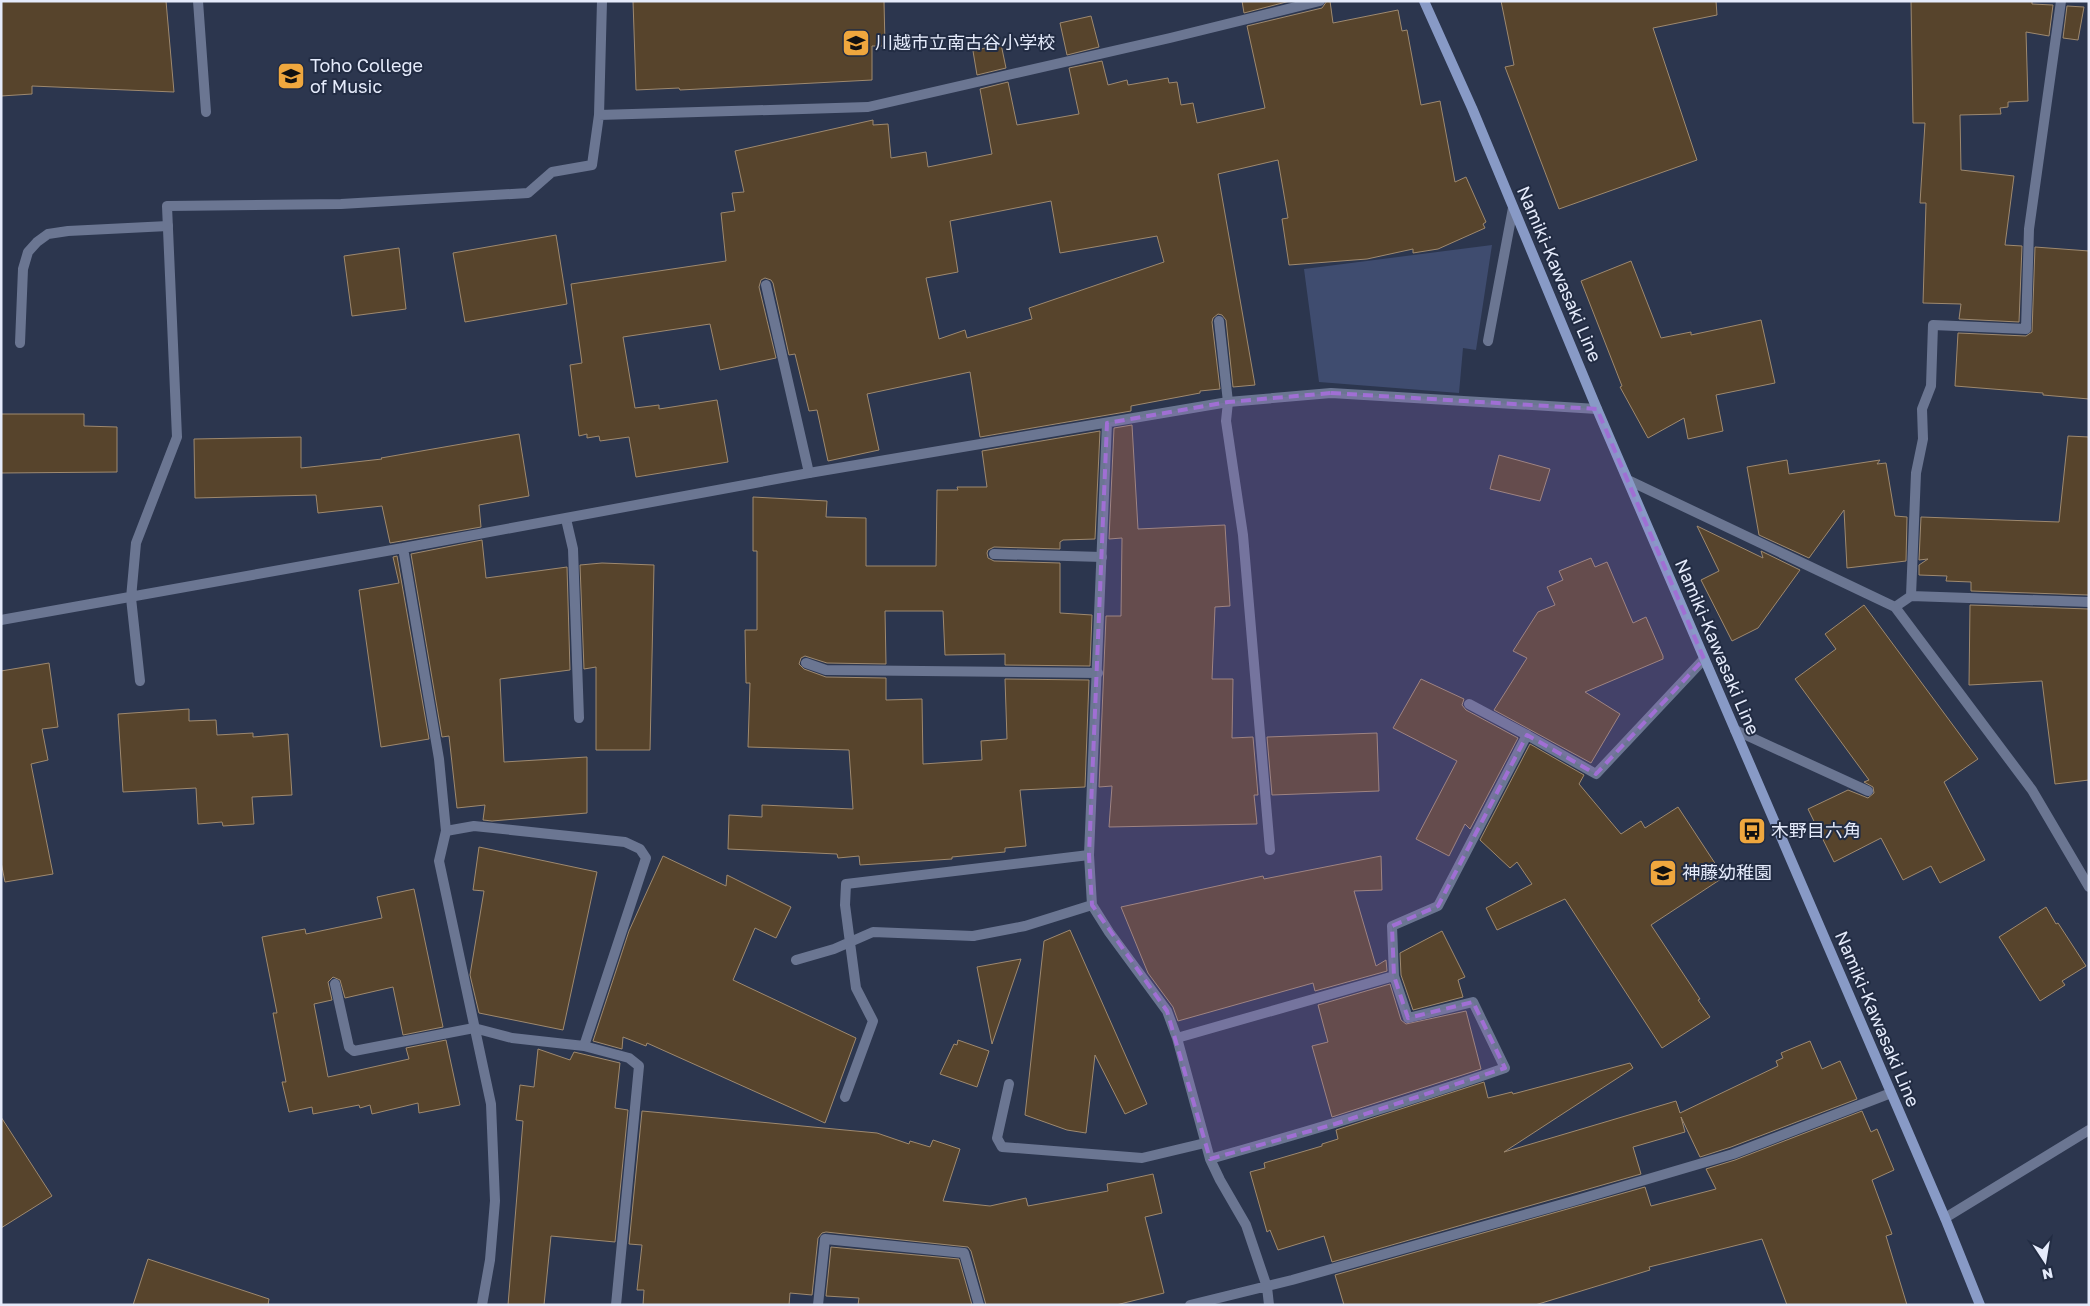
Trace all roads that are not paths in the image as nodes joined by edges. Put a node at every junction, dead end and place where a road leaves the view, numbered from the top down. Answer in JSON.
{"nodes":[{"id":1,"x":198,"y":1,"type":"edge"},
{"id":2,"x":602,"y":1,"type":"edge"},
{"id":3,"x":1320,"y":1,"type":"edge"},
{"id":4,"x":1424,"y":1,"type":"edge"},
{"id":5,"x":2061,"y":1,"type":"edge"},
{"id":6,"x":206,"y":112,"type":"dead end"},
{"id":7,"x":599,"y":115,"type":"junction"},
{"id":8,"x":1513,"y":208,"type":"junction"},
{"id":9,"x":168,"y":226,"type":"junction"},
{"id":10,"x":766,"y":285,"type":"dead end"},
{"id":11,"x":1219,"y":321,"type":"dead end"},
{"id":12,"x":1488,"y":341,"type":"dead end"},
{"id":13,"x":20,"y":343,"type":"dead end"},
{"id":14,"x":1228,"y":402,"type":"junction"},
{"id":15,"x":1597,"y":409,"type":"junction"},
{"id":16,"x":1108,"y":423,"type":"junction"},
{"id":17,"x":809,"y":473,"type":"junction"},
{"id":18,"x":1630,"y":481,"type":"junction"},
{"id":19,"x":566,"y":520,"type":"junction"},
{"id":20,"x":403,"y":548,"type":"junction"},
{"id":21,"x":994,"y":554,"type":"dead end"},
{"id":22,"x":1102,"y":558,"type":"junction"},
{"id":23,"x":1911,"y":596,"type":"junction"},
{"id":24,"x":131,"y":598,"type":"junction"},
{"id":25,"x":2089,"y":602,"type":"edge"},
{"id":26,"x":1895,"y":608,"type":"junction"},
{"id":27,"x":1,"y":620,"type":"edge"},
{"id":28,"x":1704,"y":659,"type":"junction"},
{"id":29,"x":806,"y":663,"type":"dead end"},
{"id":30,"x":1098,"y":673,"type":"junction"},
{"id":31,"x":140,"y":682,"type":"dead end"},
{"id":32,"x":1469,"y":704,"type":"dead end"},
{"id":33,"x":579,"y":718,"type":"dead end"},
{"id":34,"x":1734,"y":730,"type":"junction"},
{"id":35,"x":1527,"y":735,"type":"junction"},
{"id":36,"x":1868,"y":791,"type":"dead end"},
{"id":37,"x":446,"y":830,"type":"junction"},
{"id":38,"x":1270,"y":850,"type":"dead end"},
{"id":39,"x":1089,"y":855,"type":"junction"},
{"id":40,"x":2089,"y":887,"type":"edge"},
{"id":41,"x":1092,"y":905,"type":"junction"},
{"id":42,"x":850,"y":943,"type":"junction"},
{"id":43,"x":796,"y":960,"type":"dead end"},
{"id":44,"x":1394,"y":976,"type":"junction"},
{"id":45,"x":335,"y":984,"type":"dead end"},
{"id":46,"x":474,"y":1028,"type":"junction"},
{"id":47,"x":1178,"y":1038,"type":"junction"},
{"id":48,"x":584,"y":1046,"type":"junction"},
{"id":49,"x":1009,"y":1084,"type":"dead end"},
{"id":50,"x":1891,"y":1092,"type":"junction"},
{"id":51,"x":845,"y":1097,"type":"dead end"},
{"id":52,"x":2089,"y":1130,"type":"edge"},
{"id":53,"x":1205,"y":1143,"type":"junction"},
{"id":54,"x":1210,"y":1159,"type":"junction"},
{"id":55,"x":1945,"y":1218,"type":"junction"},
{"id":56,"x":1267,"y":1287,"type":"junction"},
{"id":57,"x":482,"y":1305,"type":"edge"},
{"id":58,"x":616,"y":1305,"type":"edge"},
{"id":59,"x":818,"y":1305,"type":"edge"},
{"id":60,"x":979,"y":1305,"type":"edge"},
{"id":61,"x":1190,"y":1305,"type":"edge"},
{"id":62,"x":1269,"y":1305,"type":"edge"},
{"id":63,"x":1980,"y":1305,"type":"edge"}],
"edges":[{"from":1,"to":6,"type":"street"},
{"from":2,"to":7,"type":"street"},
{"from":3,"to":7,"type":"street"},
{"from":4,"to":8,"type":"main road","name":"Namiki-Kawasaki Line"},
{"from":5,"to":23,"type":"street"},
{"from":7,"to":9,"type":"street"},
{"from":8,"to":12,"type":"street"},
{"from":8,"to":15,"type":"main road","name":"Namiki-Kawasaki Line"},
{"from":9,"to":13,"type":"street"},
{"from":9,"to":24,"type":"street"},
{"from":10,"to":17,"type":"street"},
{"from":11,"to":14,"type":"street"},
{"from":14,"to":15,"type":"street"},
{"from":14,"to":16,"type":"street"},
{"from":14,"to":38,"type":"street"},
{"from":15,"to":18,"type":"main road","name":"Namiki-Kawasaki Line"},
{"from":16,"to":17,"type":"street"},
{"from":16,"to":22,"type":"street"},
{"from":17,"to":19,"type":"street"},
{"from":18,"to":26,"type":"street"},
{"from":18,"to":28,"type":"main road","name":"Namiki-Kawasaki Line"},
{"from":19,"to":20,"type":"street"},
{"from":19,"to":33,"type":"street"},
{"from":20,"to":24,"type":"street"},
{"from":20,"to":37,"type":"street"},
{"from":21,"to":22,"type":"street"},
{"from":22,"to":30,"type":"street"},
{"from":23,"to":25,"type":"street"},
{"from":23,"to":26,"type":"street"},
{"from":24,"to":27,"type":"street"},
{"from":24,"to":31,"type":"street"},
{"from":26,"to":40,"type":"street"},
{"from":28,"to":34,"type":"main road","name":"Namiki-Kawasaki Line"},
{"from":28,"to":35,"type":"street"},
{"from":29,"to":30,"type":"street"},
{"from":30,"to":39,"type":"street"},
{"from":32,"to":35,"type":"street"},
{"from":34,"to":36,"type":"street"},
{"from":34,"to":50,"type":"main road","name":"Namiki-Kawasaki Line"},
{"from":35,"to":44,"type":"street"},
{"from":37,"to":46,"type":"street"},
{"from":37,"to":48,"type":"street"},
{"from":39,"to":41,"type":"street"},
{"from":39,"to":42,"type":"street"},
{"from":41,"to":42,"type":"street"},
{"from":41,"to":47,"type":"street"},
{"from":42,"to":43,"type":"street"},
{"from":42,"to":51,"type":"street"},
{"from":44,"to":47,"type":"street"},
{"from":44,"to":54,"type":"street"},
{"from":45,"to":46,"type":"street"},
{"from":46,"to":48,"type":"street"},
{"from":46,"to":57,"type":"street"},
{"from":47,"to":53,"type":"street"},
{"from":48,"to":58,"type":"street"},
{"from":49,"to":53,"type":"street"},
{"from":50,"to":55,"type":"main road","name":"Namiki-Kawasaki Line"},
{"from":50,"to":56,"type":"street"},
{"from":52,"to":55,"type":"street"},
{"from":53,"to":54,"type":"street"},
{"from":54,"to":56,"type":"street"},
{"from":55,"to":63,"type":"main road","name":"Namiki-Kawasaki Line"},
{"from":56,"to":61,"type":"street"},
{"from":56,"to":62,"type":"street"},
{"from":59,"to":60,"type":"street"}]}
